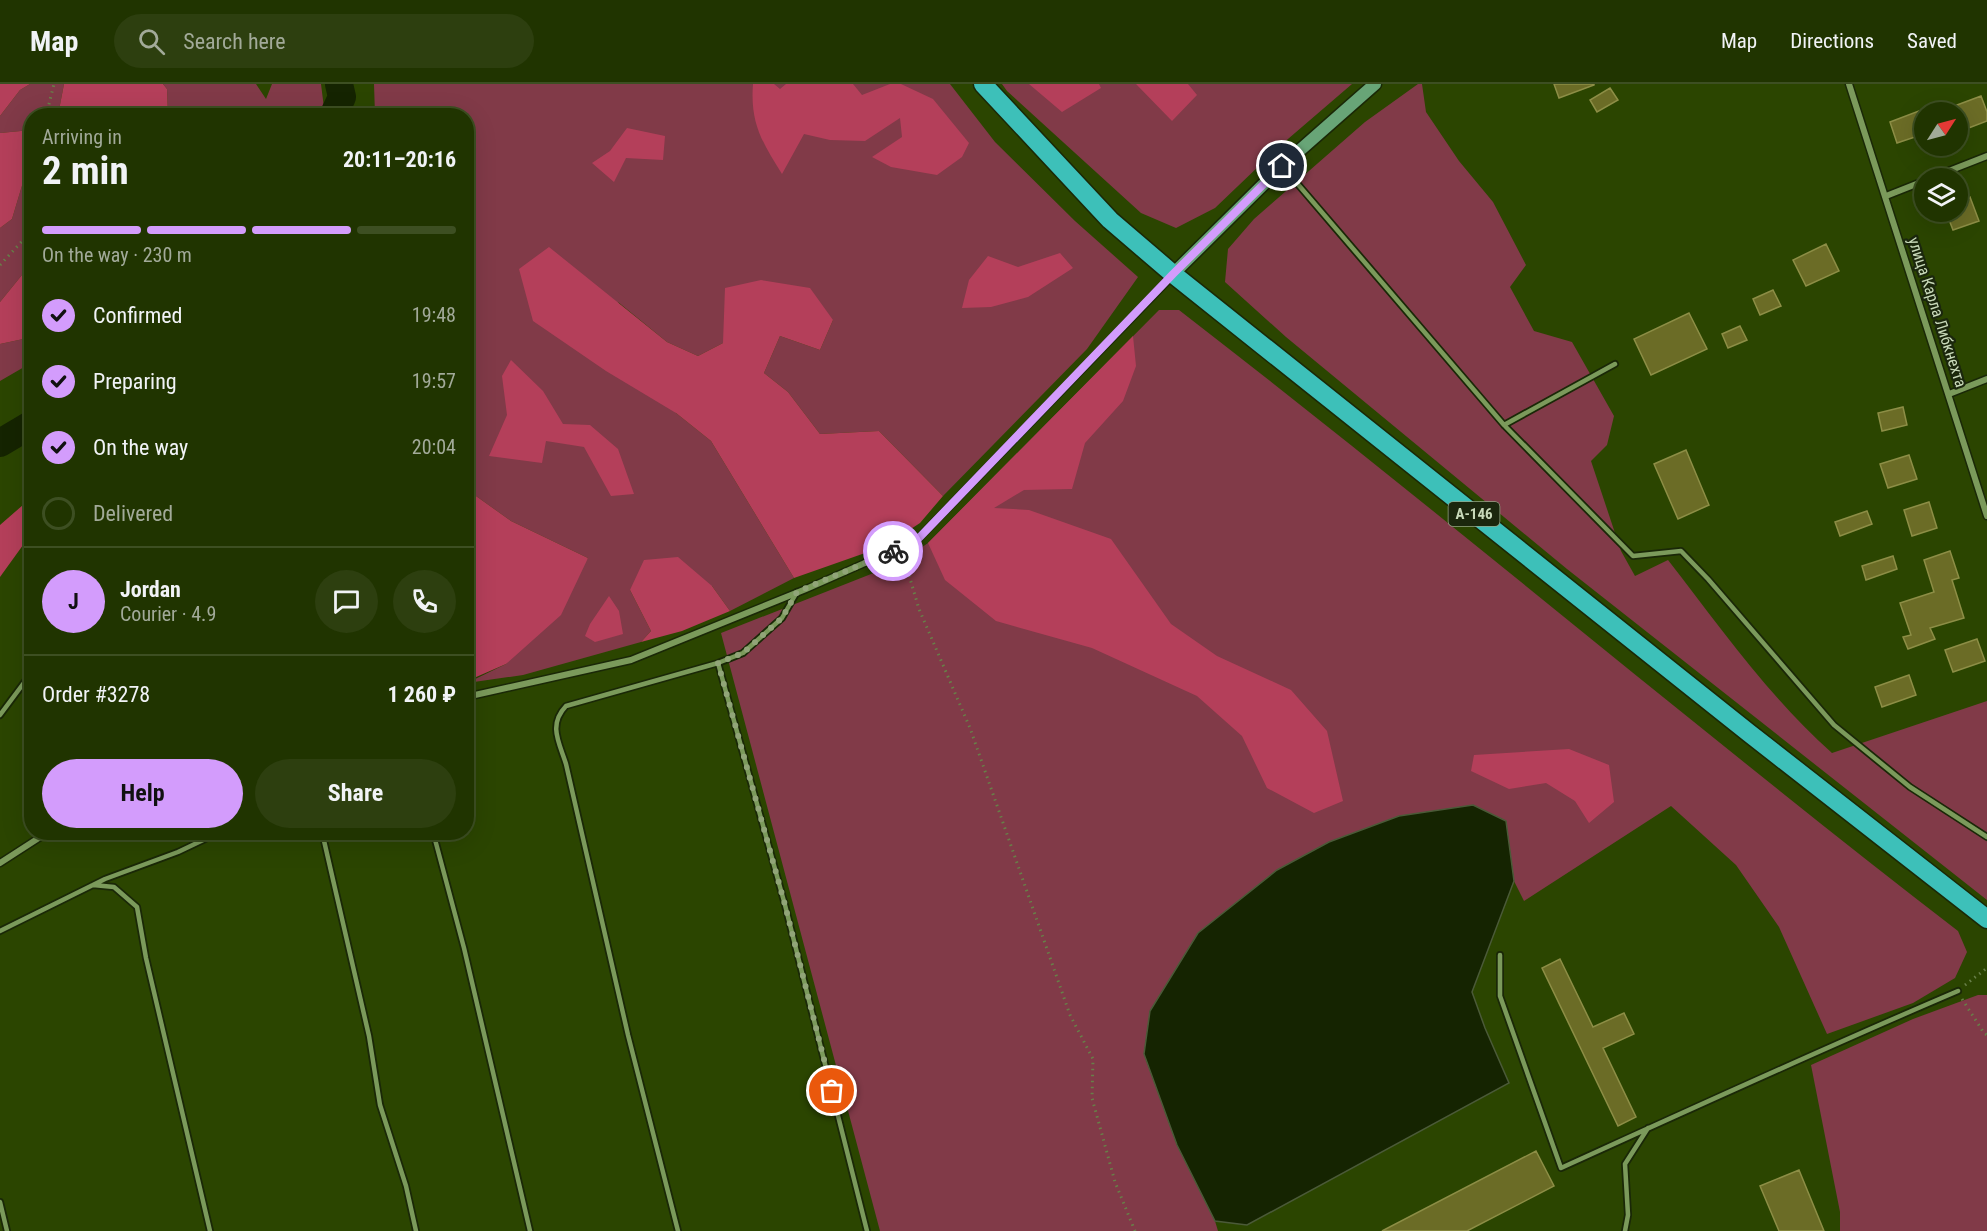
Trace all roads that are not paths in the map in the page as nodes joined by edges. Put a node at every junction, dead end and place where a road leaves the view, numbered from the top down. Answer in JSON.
{"nodes":[{"id":1,"x":983,"y":84,"type":"edge"},
{"id":2,"x":1375,"y":84,"type":"edge"},
{"id":3,"x":1849,"y":84,"type":"edge"},
{"id":4,"x":1987,"y":156,"type":"edge"},
{"id":5,"x":1282,"y":166,"type":"junction"},
{"id":6,"x":1956,"y":168,"type":"edge"},
{"id":7,"x":1914,"y":185,"type":"edge"},
{"id":8,"x":1886,"y":196,"type":"junction"},
{"id":9,"x":1173,"y":274,"type":"junction"},
{"id":10,"x":1615,"y":364,"type":"dead end"},
{"id":11,"x":1987,"y":379,"type":"edge"},
{"id":12,"x":1949,"y":394,"type":"junction"},
{"id":13,"x":1504,"y":425,"type":"junction"},
{"id":14,"x":1987,"y":516,"type":"edge"},
{"id":15,"x":797,"y":592,"type":"junction"},
{"id":16,"x":718,"y":663,"type":"junction"},
{"id":17,"x":24,"y":683,"type":"edge"},
{"id":18,"x":474,"y":695,"type":"edge"},
{"id":19,"x":0,"y":715,"type":"edge"},
{"id":20,"x":1987,"y":837,"type":"edge"},
{"id":21,"x":36,"y":840,"type":"edge"},
{"id":22,"x":203,"y":840,"type":"edge"},
{"id":23,"x":324,"y":840,"type":"edge"},
{"id":24,"x":435,"y":840,"type":"edge"},
{"id":25,"x":0,"y":864,"type":"edge"},
{"id":26,"x":93,"y":885,"type":"junction"},
{"id":27,"x":1987,"y":919,"type":"edge"},
{"id":28,"x":0,"y":931,"type":"edge"},
{"id":29,"x":1500,"y":955,"type":"dead end"},
{"id":30,"x":1958,"y":991,"type":"road end"},
{"id":31,"x":1648,"y":1128,"type":"junction"},
{"id":32,"x":0,"y":1202,"type":"edge"},
{"id":33,"x":7,"y":1231,"type":"edge"},
{"id":34,"x":210,"y":1231,"type":"edge"},
{"id":35,"x":416,"y":1231,"type":"edge"},
{"id":36,"x":530,"y":1231,"type":"edge"},
{"id":37,"x":678,"y":1231,"type":"edge"},
{"id":38,"x":867,"y":1231,"type":"edge"},
{"id":39,"x":1625,"y":1231,"type":"edge"}],
"edges":[{"from":1,"to":9,"type":"highway","number":"А-146"},
{"from":2,"to":5,"type":"main road"},
{"from":3,"to":8,"type":"street","name":"улица Карла Либкнехта"},
{"from":4,"to":6,"type":"street"},
{"from":5,"to":9,"type":"main road"},
{"from":5,"to":13,"type":"lane"},
{"from":7,"to":8,"type":"street"},
{"from":8,"to":12,"type":"street","name":"улица Карла Либкнехта"},
{"from":9,"to":15,"type":"street"},
{"from":9,"to":27,"type":"highway","number":"А-146"},
{"from":10,"to":13,"type":"lane"},
{"from":11,"to":12,"type":"street"},
{"from":12,"to":14,"type":"street","name":"улица Карла Либкнехта"},
{"from":13,"to":20,"type":"lane"},
{"from":15,"to":16,"type":"lane"},
{"from":15,"to":18,"type":"street"},
{"from":16,"to":37,"type":"lane"},
{"from":16,"to":38,"type":"lane"},
{"from":17,"to":19,"type":"lane"},
{"from":21,"to":25,"type":"street"},
{"from":22,"to":26,"type":"lane"},
{"from":23,"to":35,"type":"lane"},
{"from":24,"to":36,"type":"lane"},
{"from":26,"to":28,"type":"lane"},
{"from":26,"to":34,"type":"lane"},
{"from":29,"to":31,"type":"lane"},
{"from":30,"to":31,"type":"lane"},
{"from":31,"to":39,"type":"lane"},
{"from":32,"to":33,"type":"lane"}]}
